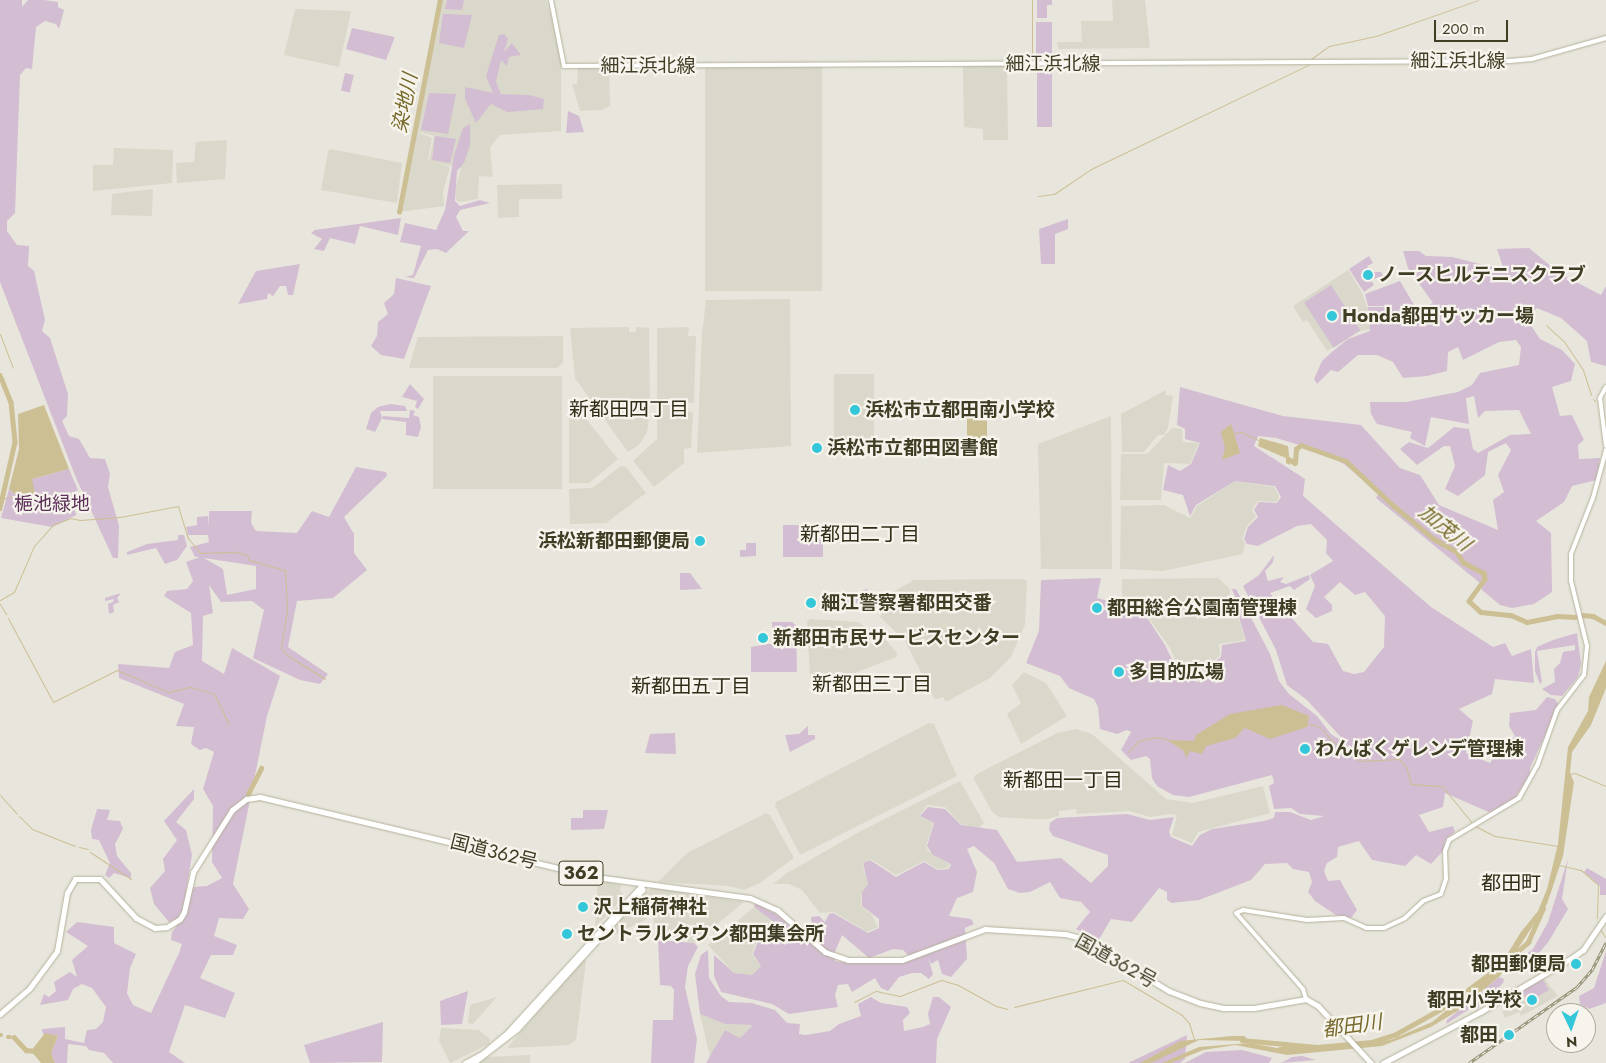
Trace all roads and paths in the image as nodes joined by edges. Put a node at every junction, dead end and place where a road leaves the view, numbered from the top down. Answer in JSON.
{"nodes":[{"id":1,"x":550,"y":0,"type":"edge"},
{"id":2,"x":1606,"y":38,"type":"edge"},
{"id":3,"x":1606,"y":386,"type":"edge"},
{"id":4,"x":1606,"y":446,"type":"edge"},
{"id":5,"x":1606,"y":450,"type":"edge"},
{"id":6,"x":645,"y":885,"type":"junction"},
{"id":7,"x":1606,"y":916,"type":"edge"},
{"id":8,"x":1306,"y":999,"type":"junction"},
{"id":9,"x":0,"y":1014,"type":"edge"},
{"id":10,"x":1370,"y":1061,"type":"edge"},
{"id":11,"x":465,"y":1063,"type":"edge"},
{"id":12,"x":473,"y":1063,"type":"edge"},
{"id":13,"x":1383,"y":1063,"type":"edge"}],
"edges":[{"from":1,"to":2,"type":"main road","name":"細江浜北線"},
{"from":3,"to":4,"type":"main road"},
{"from":5,"to":8,"type":"main road"},
{"from":6,"to":8,"type":"highway","name":"国道362号","number":"362"},
{"from":6,"to":9,"type":"highway","name":"国道362号","number":"362"},
{"from":6,"to":11,"type":"highway","number":"362"},
{"from":6,"to":12,"type":"highway"},
{"from":7,"to":13,"type":"highway"},
{"from":8,"to":10,"type":"highway"}]}
